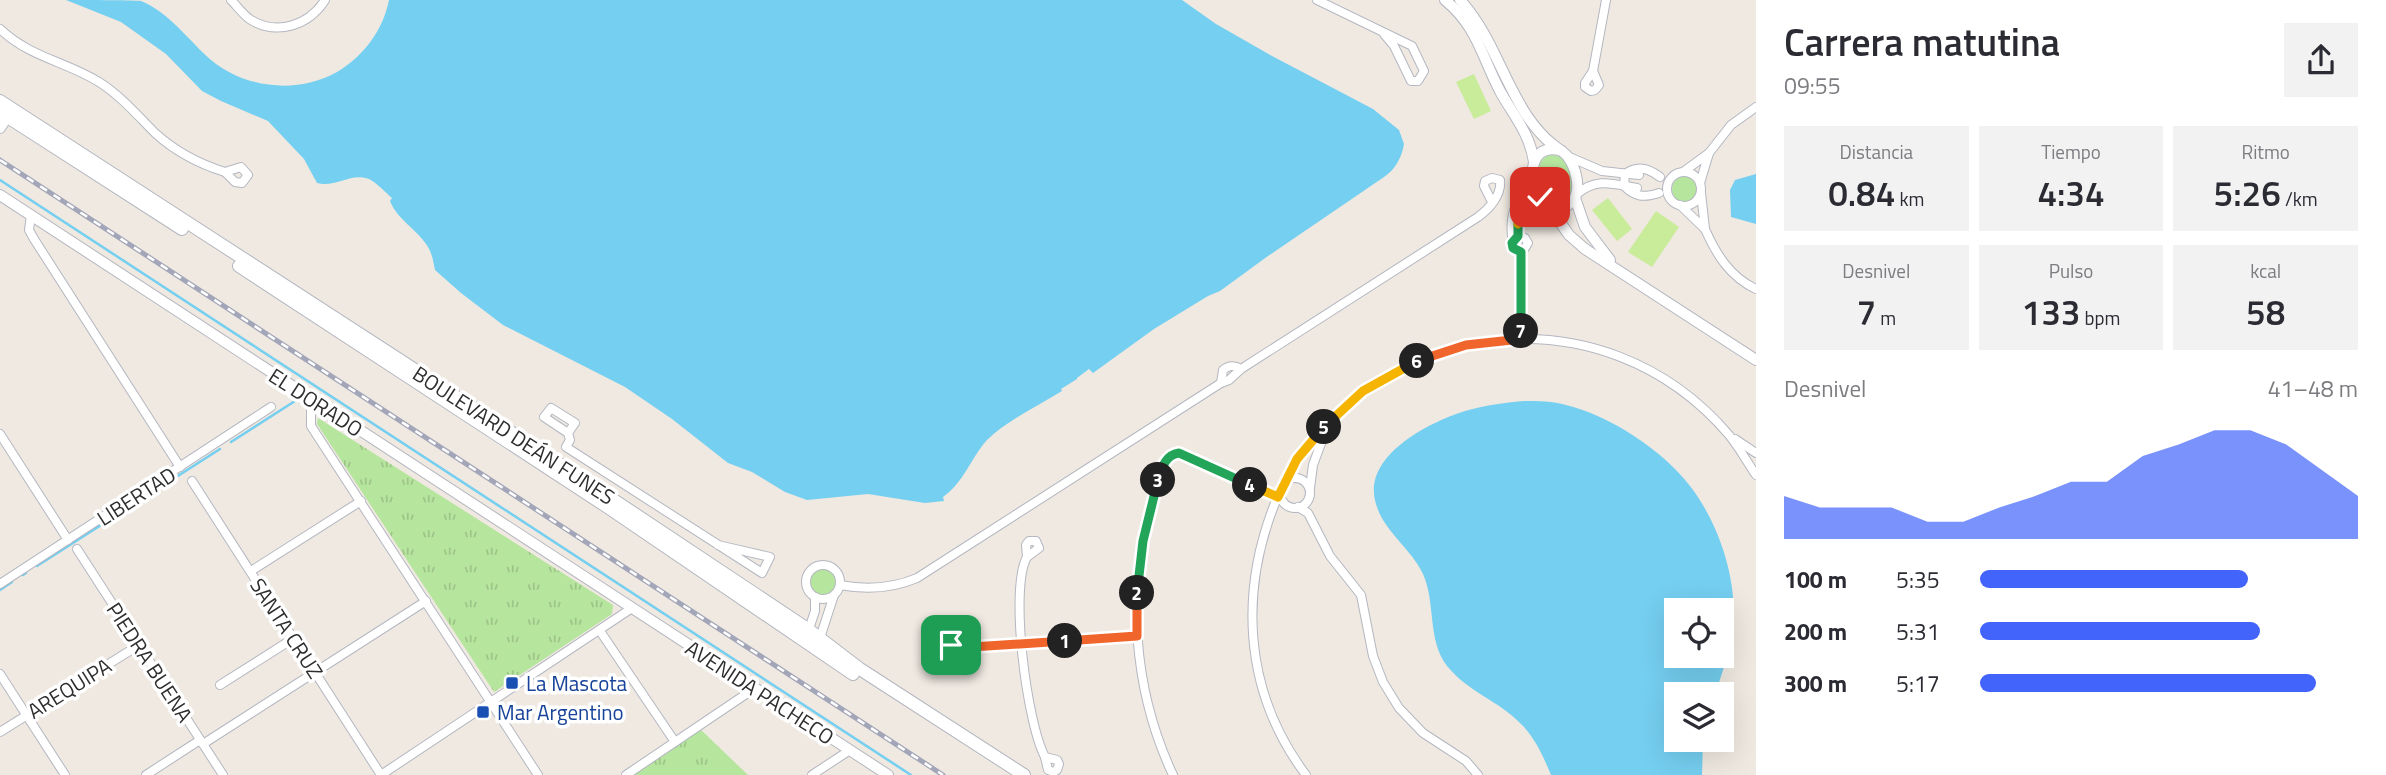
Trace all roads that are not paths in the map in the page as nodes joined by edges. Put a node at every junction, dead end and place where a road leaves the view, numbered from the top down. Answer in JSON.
{"nodes":[{"id":1,"x":231,"y":0,"type":"edge"},
{"id":2,"x":325,"y":0,"type":"edge"},
{"id":3,"x":1317,"y":0,"type":"edge"},
{"id":4,"x":1445,"y":0,"type":"edge"},
{"id":5,"x":1460,"y":0,"type":"edge"},
{"id":6,"x":1606,"y":0,"type":"edge"},
{"id":7,"x":0,"y":29,"type":"edge"},
{"id":8,"x":1384,"y":34,"type":"junction"},
{"id":9,"x":1593,"y":71,"type":"dead end"},
{"id":10,"x":0,"y":101,"type":"edge"},
{"id":11,"x":1756,"y":107,"type":"edge"},
{"id":12,"x":5,"y":116,"type":"edge"},
{"id":13,"x":1564,"y":153,"type":"junction"},
{"id":14,"x":1709,"y":153,"type":"junction"},
{"id":15,"x":1534,"y":162,"type":"junction"},
{"id":16,"x":225,"y":172,"type":"dead end"},
{"id":17,"x":1683,"y":172,"type":"junction"},
{"id":18,"x":1532,"y":174,"type":"junction"},
{"id":19,"x":1625,"y":174,"type":"junction"},
{"id":20,"x":1660,"y":177,"type":"junction"},
{"id":21,"x":1671,"y":178,"type":"junction"},
{"id":22,"x":1624,"y":186,"type":"junction"},
{"id":23,"x":1700,"y":187,"type":"junction"},
{"id":24,"x":1659,"y":193,"type":"junction"},
{"id":25,"x":0,"y":195,"type":"edge"},
{"id":26,"x":1576,"y":196,"type":"junction"},
{"id":27,"x":1670,"y":197,"type":"junction"},
{"id":28,"x":1492,"y":202,"type":"dead end"},
{"id":29,"x":1516,"y":204,"type":"junction"},
{"id":30,"x":1680,"y":205,"type":"junction"},
{"id":31,"x":1548,"y":208,"type":"junction"},
{"id":32,"x":1525,"y":211,"type":"junction"},
{"id":33,"x":31,"y":215,"type":"junction"},
{"id":34,"x":1705,"y":229,"type":"junction"},
{"id":35,"x":1516,"y":238,"type":"junction"},
{"id":36,"x":1521,"y":252,"type":"junction"},
{"id":37,"x":1616,"y":268,"type":"junction"},
{"id":38,"x":1756,"y":289,"type":"edge"},
{"id":39,"x":1521,"y":339,"type":"junction"},
{"id":40,"x":1756,"y":360,"type":"edge"},
{"id":41,"x":315,"y":401,"type":"junction"},
{"id":42,"x":271,"y":407,"type":"dead end"},
{"id":43,"x":1328,"y":423,"type":"junction"},
{"id":44,"x":568,"y":433,"type":"dead end"},
{"id":45,"x":0,"y":434,"type":"edge"},
{"id":46,"x":1730,"y":436,"type":"junction"},
{"id":47,"x":566,"y":447,"type":"junction"},
{"id":48,"x":1756,"y":453,"type":"edge"},
{"id":49,"x":556,"y":461,"type":"junction"},
{"id":50,"x":180,"y":467,"type":"junction"},
{"id":51,"x":1756,"y":475,"type":"edge"},
{"id":52,"x":192,"y":481,"type":"dead end"},
{"id":53,"x":1281,"y":491,"type":"junction"},
{"id":54,"x":1310,"y":492,"type":"junction"},
{"id":55,"x":361,"y":500,"type":"junction"},
{"id":56,"x":1294,"y":507,"type":"junction"},
{"id":57,"x":1270,"y":516,"type":"junction"},
{"id":58,"x":1313,"y":520,"type":"junction"},
{"id":59,"x":68,"y":540,"type":"junction"},
{"id":60,"x":718,"y":545,"type":"junction"},
{"id":61,"x":77,"y":549,"type":"dead end"},
{"id":62,"x":1027,"y":557,"type":"dead end"},
{"id":63,"x":251,"y":571,"type":"junction"},
{"id":64,"x":0,"y":584,"type":"edge"},
{"id":65,"x":840,"y":585,"type":"junction"},
{"id":66,"x":834,"y":595,"type":"junction"},
{"id":67,"x":816,"y":597,"type":"junction"},
{"id":68,"x":426,"y":601,"type":"junction"},
{"id":69,"x":632,"y":608,"type":"junction"},
{"id":70,"x":600,"y":631,"type":"junction"},
{"id":71,"x":806,"y":634,"type":"junction"},
{"id":72,"x":1137,"y":636,"type":"junction"},
{"id":73,"x":294,"y":638,"type":"junction"},
{"id":74,"x":818,"y":643,"type":"junction"},
{"id":75,"x":1021,"y":644,"type":"junction"},
{"id":76,"x":139,"y":645,"type":"junction"},
{"id":77,"x":956,"y":648,"type":"dead end"},
{"id":78,"x":315,"y":671,"type":"junction"},
{"id":79,"x":0,"y":674,"type":"edge"},
{"id":80,"x":220,"y":684,"type":"dead end"},
{"id":81,"x":755,"y":688,"type":"junction"},
{"id":82,"x":491,"y":702,"type":"junction"},
{"id":83,"x":26,"y":715,"type":"junction"},
{"id":84,"x":0,"y":732,"type":"edge"},
{"id":85,"x":202,"y":742,"type":"junction"},
{"id":86,"x":675,"y":742,"type":"junction"},
{"id":87,"x":850,"y":750,"type":"junction"},
{"id":88,"x":1045,"y":757,"type":"dead end"},
{"id":89,"x":65,"y":775,"type":"edge"},
{"id":90,"x":146,"y":775,"type":"edge"},
{"id":91,"x":223,"y":775,"type":"edge"},
{"id":92,"x":381,"y":775,"type":"edge"},
{"id":93,"x":538,"y":775,"type":"edge"},
{"id":94,"x":626,"y":775,"type":"edge"},
{"id":95,"x":812,"y":775,"type":"edge"},
{"id":96,"x":888,"y":775,"type":"edge"},
{"id":97,"x":1009,"y":775,"type":"edge"},
{"id":98,"x":1024,"y":775,"type":"edge"},
{"id":99,"x":1173,"y":775,"type":"edge"},
{"id":100,"x":1306,"y":775,"type":"edge"},
{"id":101,"x":1478,"y":775,"type":"edge"}],
"edges":[{"from":1,"to":2,"type":"street"},
{"from":3,"to":8,"type":"street"},
{"from":4,"to":15,"type":"street"},
{"from":5,"to":13,"type":"street"},
{"from":6,"to":9,"type":"street"},
{"from":7,"to":16,"type":"street"},
{"from":8,"to":8,"type":"street"},
{"from":10,"to":12,"type":"main road","name":"BOULEVARD DEÁN FUNES"},
{"from":11,"to":14,"type":"street"},
{"from":12,"to":49,"type":"main road","name":"BOULEVARD DEÁN FUNES"},
{"from":12,"to":71,"type":"main road","name":"BOULEVARD DEÁN FUNES"},
{"from":13,"to":15,"type":"street"},
{"from":13,"to":19,"type":"street"},
{"from":13,"to":26,"type":"street"},
{"from":14,"to":17,"type":"street"},
{"from":14,"to":23,"type":"street"},
{"from":15,"to":18,"type":"street"},
{"from":17,"to":21,"type":"street"},
{"from":17,"to":23,"type":"street"},
{"from":18,"to":29,"type":"street"},
{"from":18,"to":31,"type":"street"},
{"from":19,"to":20,"type":"street"},
{"from":19,"to":20,"type":"street"},
{"from":19,"to":22,"type":"street"},
{"from":20,"to":21,"type":"street"},
{"from":21,"to":27,"type":"street"},
{"from":22,"to":24,"type":"street"},
{"from":22,"to":24,"type":"street"},
{"from":22,"to":26,"type":"street"},
{"from":23,"to":30,"type":"street"},
{"from":23,"to":34,"type":"street"},
{"from":24,"to":27,"type":"street"},
{"from":25,"to":33,"type":"street","name":"EL DORADO"},
{"from":26,"to":31,"type":"street"},
{"from":26,"to":37,"type":"street"},
{"from":27,"to":30,"type":"street"},
{"from":28,"to":65,"type":"street"},
{"from":29,"to":32,"type":"street"},
{"from":29,"to":35,"type":"street"},
{"from":30,"to":34,"type":"street"},
{"from":31,"to":32,"type":"street"},
{"from":31,"to":37,"type":"street"},
{"from":32,"to":35,"type":"street"},
{"from":33,"to":41,"type":"street","name":"EL DORADO"},
{"from":33,"to":50,"type":"street"},
{"from":34,"to":38,"type":"street"},
{"from":35,"to":36,"type":"street"},
{"from":35,"to":36,"type":"street"},
{"from":36,"to":39,"type":"street"},
{"from":37,"to":40,"type":"street"},
{"from":39,"to":43,"type":"street"},
{"from":39,"to":46,"type":"street"},
{"from":41,"to":55,"type":"street"},
{"from":41,"to":69,"type":"street","name":"EL DORADO"},
{"from":42,"to":50,"type":"street","name":"LIBERTAD"},
{"from":43,"to":53,"type":"street"},
{"from":43,"to":54,"type":"street"},
{"from":44,"to":47,"type":"street"},
{"from":45,"to":59,"type":"street"},
{"from":46,"to":48,"type":"street"},
{"from":46,"to":51,"type":"street"},
{"from":47,"to":49,"type":"street"},
{"from":47,"to":60,"type":"street"},
{"from":49,"to":71,"type":"main road","name":"BOULEVARD DEÁN FUNES"},
{"from":50,"to":59,"type":"street","name":"LIBERTAD"},
{"from":52,"to":63,"type":"street","name":"SANTA CRUZ"},
{"from":53,"to":54,"type":"street"},
{"from":53,"to":56,"type":"street"},
{"from":53,"to":57,"type":"street"},
{"from":53,"to":72,"type":"street"},
{"from":54,"to":56,"type":"street"},
{"from":54,"to":58,"type":"street"},
{"from":55,"to":63,"type":"street"},
{"from":55,"to":68,"type":"street"},
{"from":56,"to":57,"type":"street"},
{"from":56,"to":58,"type":"street"},
{"from":57,"to":100,"type":"street"},
{"from":58,"to":101,"type":"street"},
{"from":59,"to":64,"type":"street","name":"LIBERTAD"},
{"from":60,"to":60,"type":"street"},
{"from":61,"to":76,"type":"street","name":"PIEDRA BUENA"},
{"from":62,"to":75,"type":"street"},
{"from":63,"to":73,"type":"street","name":"SANTA CRUZ"},
{"from":65,"to":66,"type":"street"},
{"from":65,"to":67,"type":"street"},
{"from":66,"to":67,"type":"street"},
{"from":66,"to":74,"type":"street"},
{"from":67,"to":71,"type":"street"},
{"from":68,"to":78,"type":"street"},
{"from":68,"to":82,"type":"street"},
{"from":69,"to":70,"type":"street"},
{"from":69,"to":81,"type":"street","name":"AVENIDA PACHECO"},
{"from":70,"to":82,"type":"street"},
{"from":70,"to":86,"type":"street"},
{"from":71,"to":74,"type":"main road","name":"BOULEVARD DEÁN FUNES"},
{"from":72,"to":75,"type":"street"},
{"from":72,"to":99,"type":"street"},
{"from":73,"to":78,"type":"street","name":"SANTA CRUZ"},
{"from":73,"to":80,"type":"street"},
{"from":74,"to":97,"type":"main road","name":"BOULEVARD DEÁN FUNES"},
{"from":74,"to":98,"type":"main road","name":"BOULEVARD DEÁN FUNES"},
{"from":75,"to":77,"type":"street"},
{"from":75,"to":88,"type":"street"},
{"from":76,"to":83,"type":"street","name":"AREQUIPA"},
{"from":76,"to":85,"type":"street","name":"PIEDRA BUENA"},
{"from":78,"to":85,"type":"street"},
{"from":78,"to":92,"type":"street","name":"SANTA CRUZ"},
{"from":79,"to":83,"type":"street"},
{"from":81,"to":86,"type":"street"},
{"from":81,"to":87,"type":"street","name":"AVENIDA PACHECO"},
{"from":82,"to":92,"type":"street"},
{"from":82,"to":93,"type":"street"},
{"from":83,"to":84,"type":"street","name":"AREQUIPA"},
{"from":83,"to":89,"type":"street"},
{"from":85,"to":90,"type":"street"},
{"from":85,"to":91,"type":"street","name":"PIEDRA BUENA"},
{"from":86,"to":94,"type":"street"},
{"from":87,"to":95,"type":"street"},
{"from":87,"to":96,"type":"street","name":"AVENIDA PACHECO"}]}
